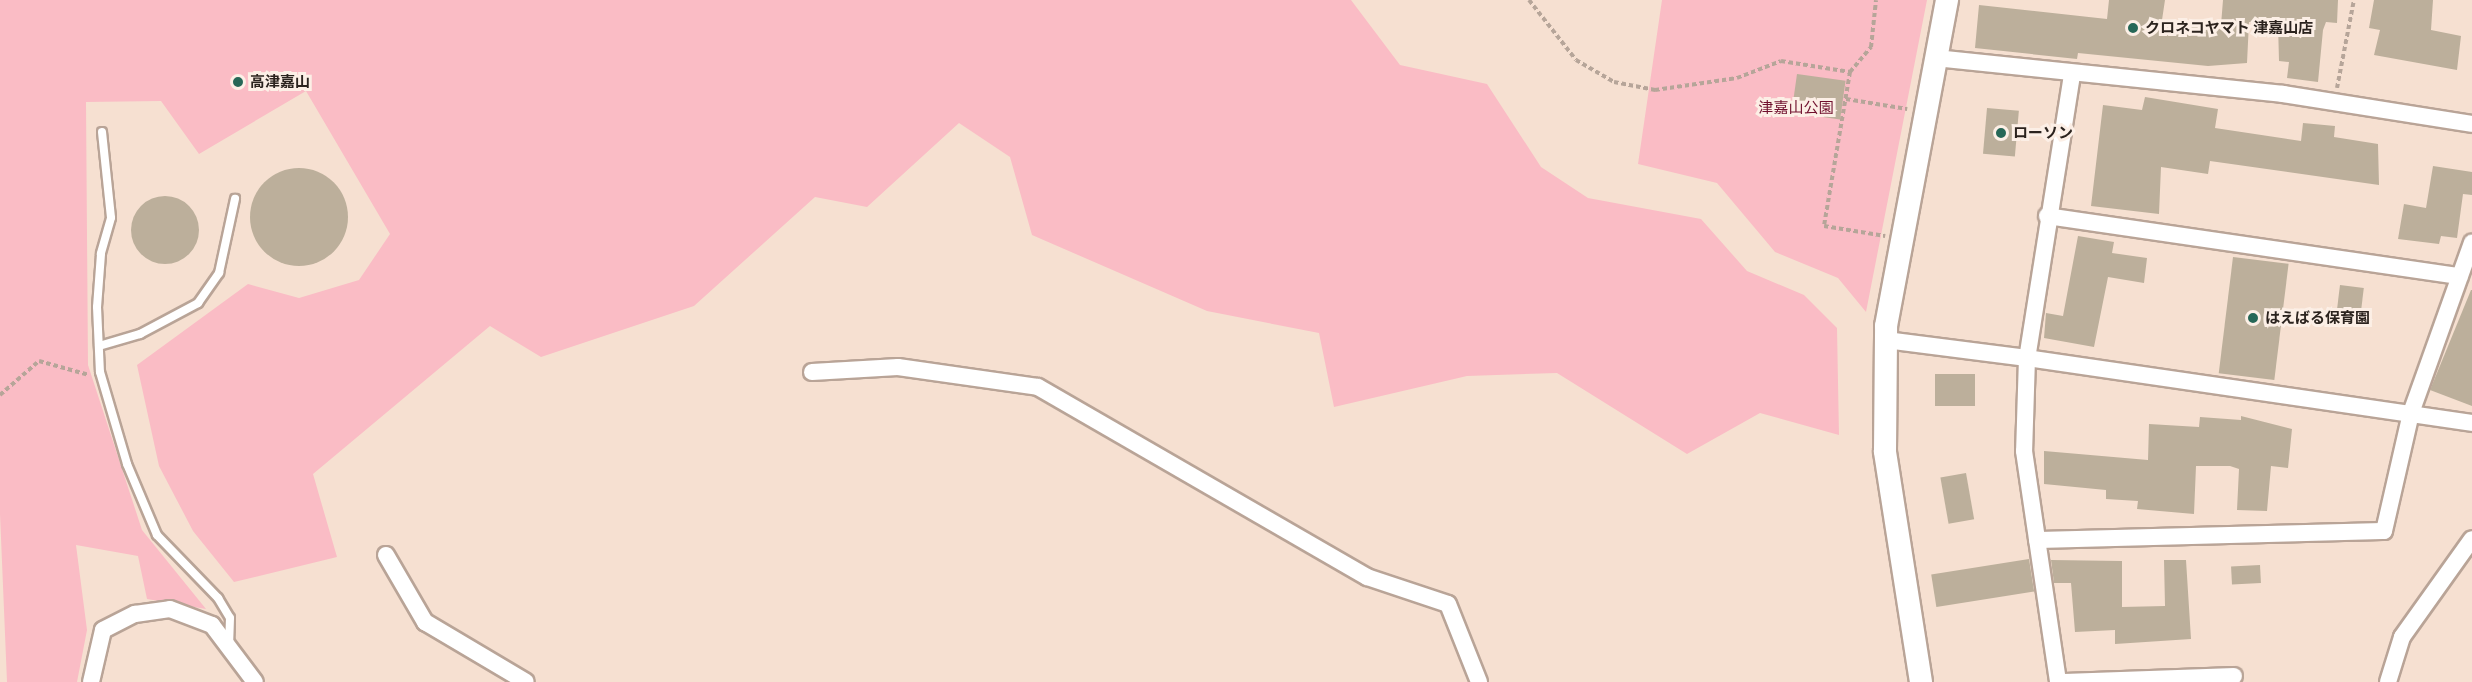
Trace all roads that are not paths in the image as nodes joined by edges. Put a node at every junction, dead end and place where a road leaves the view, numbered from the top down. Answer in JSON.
{"nodes":[{"id":1,"x":1947,"y":0,"type":"edge"},
{"id":2,"x":1936,"y":58,"type":"junction"},
{"id":3,"x":2072,"y":75,"type":"junction"},
{"id":4,"x":2472,"y":124,"type":"edge"},
{"id":5,"x":102,"y":132,"type":"dead end"},
{"id":6,"x":235,"y":199,"type":"dead end"},
{"id":7,"x":2047,"y":216,"type":"junction"},
{"id":8,"x":2472,"y":243,"type":"edge"},
{"id":9,"x":2460,"y":276,"type":"junction"},
{"id":10,"x":1886,"y":340,"type":"junction"},
{"id":11,"x":99,"y":346,"type":"junction"},
{"id":12,"x":2027,"y":358,"type":"junction"},
{"id":13,"x":813,"y":372,"type":"dead end"},
{"id":14,"x":2411,"y":413,"type":"junction"},
{"id":15,"x":2472,"y":423,"type":"edge"},
{"id":16,"x":2472,"y":539,"type":"edge"},
{"id":17,"x":2037,"y":540,"type":"junction"},
{"id":18,"x":386,"y":555,"type":"dead end"},
{"id":19,"x":228,"y":646,"type":"junction"},
{"id":20,"x":2234,"y":676,"type":"dead end"},
{"id":21,"x":91,"y":682,"type":"edge"},
{"id":22,"x":255,"y":682,"type":"edge"},
{"id":23,"x":526,"y":682,"type":"edge"},
{"id":24,"x":1479,"y":682,"type":"edge"},
{"id":25,"x":1921,"y":682,"type":"edge"},
{"id":26,"x":2058,"y":682,"type":"edge"},
{"id":27,"x":2065,"y":682,"type":"edge"},
{"id":28,"x":2388,"y":682,"type":"edge"}],
"edges":[{"from":1,"to":2,"type":"street"},
{"from":2,"to":3,"type":"street"},
{"from":2,"to":10,"type":"street"},
{"from":3,"to":4,"type":"street"},
{"from":3,"to":7,"type":"street"},
{"from":5,"to":11,"type":"lane"},
{"from":6,"to":11,"type":"lane"},
{"from":7,"to":9,"type":"street"},
{"from":7,"to":12,"type":"street"},
{"from":8,"to":9,"type":"street"},
{"from":9,"to":14,"type":"street"},
{"from":10,"to":12,"type":"street"},
{"from":10,"to":25,"type":"street"},
{"from":11,"to":19,"type":"lane"},
{"from":12,"to":14,"type":"street"},
{"from":12,"to":17,"type":"street"},
{"from":13,"to":24,"type":"street"},
{"from":14,"to":15,"type":"street"},
{"from":14,"to":17,"type":"street"},
{"from":16,"to":28,"type":"street"},
{"from":17,"to":26,"type":"street"},
{"from":18,"to":23,"type":"street"},
{"from":19,"to":21,"type":"street"},
{"from":19,"to":22,"type":"street"},
{"from":20,"to":27,"type":"street"}]}
